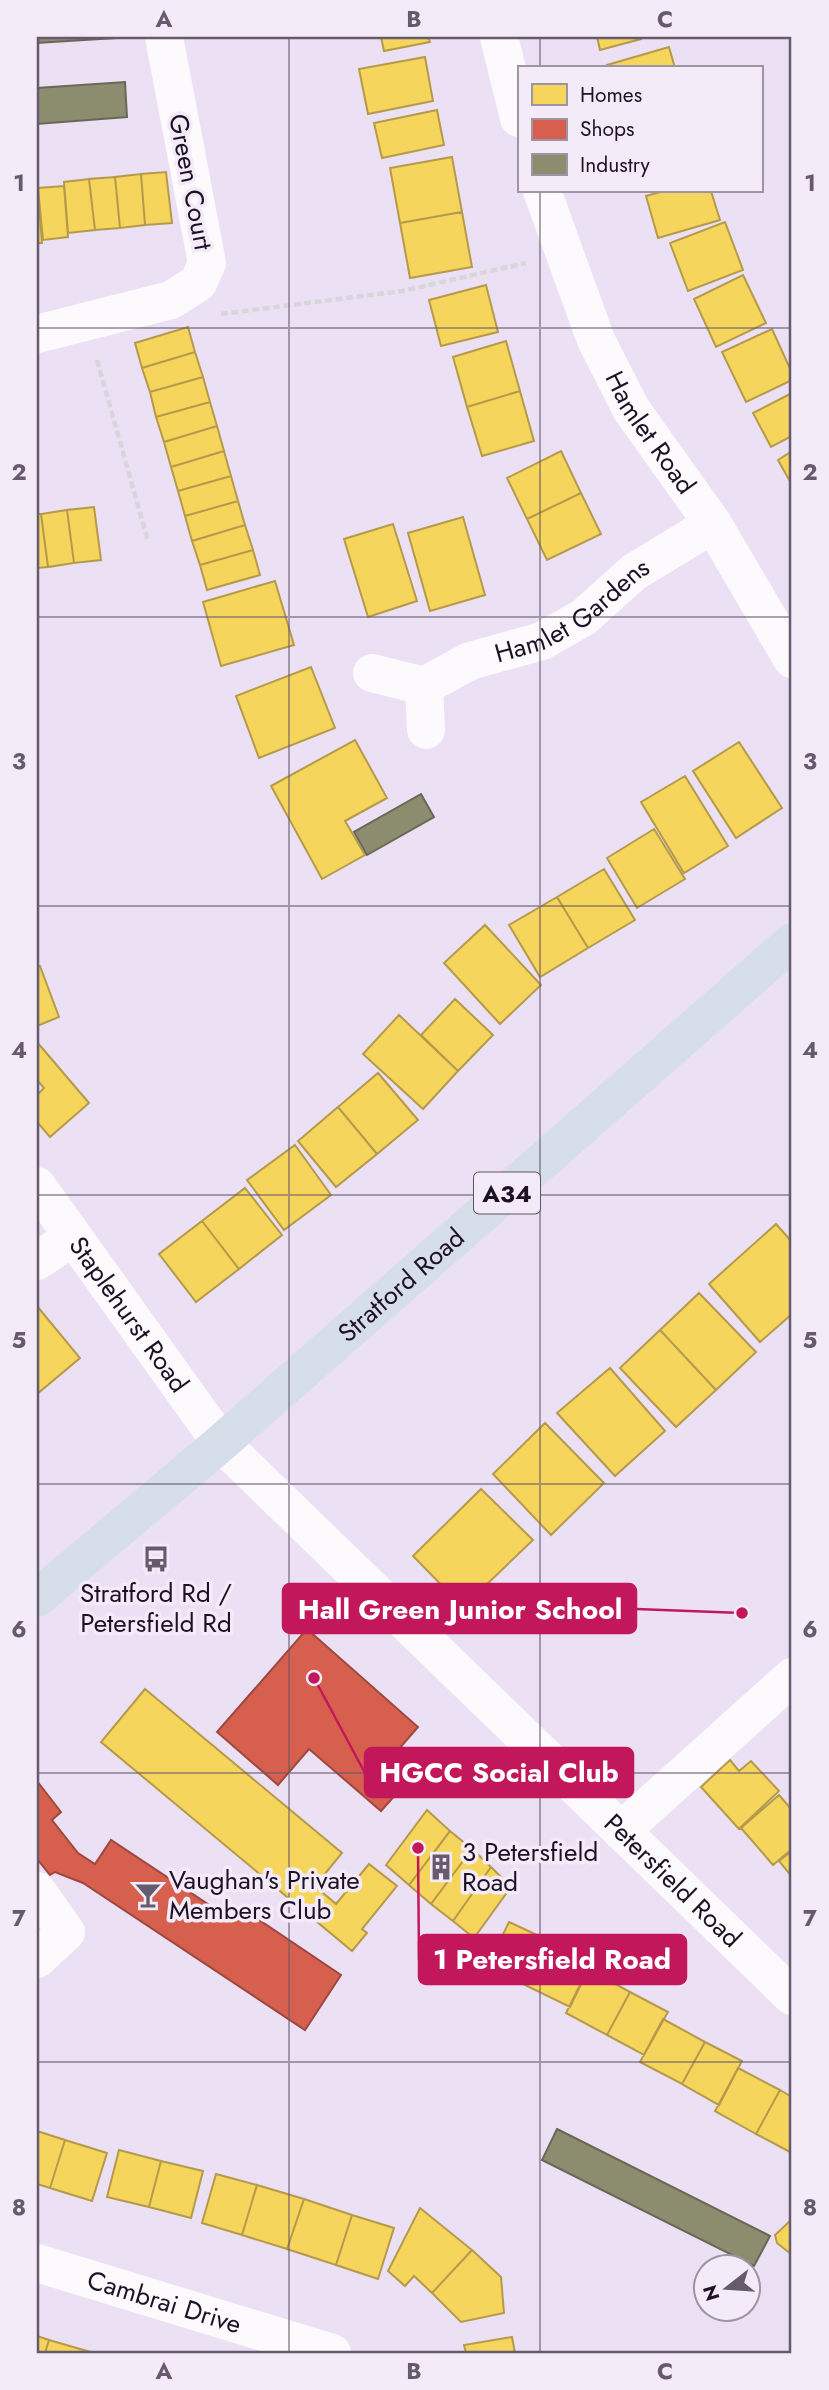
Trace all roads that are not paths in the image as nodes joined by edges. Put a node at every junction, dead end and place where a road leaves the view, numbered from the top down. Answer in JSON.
{"nodes":[{"id":1,"x":164,"y":37,"type":"edge"},
{"id":2,"x":499,"y":37,"type":"edge"},
{"id":3,"x":518,"y":114,"type":"edge"},
{"id":4,"x":542,"y":192,"type":"edge"},
{"id":5,"x":37,"y":334,"type":"edge"},
{"id":6,"x":713,"y":524,"type":"junction"},
{"id":7,"x":792,"y":659,"type":"edge"},
{"id":8,"x":372,"y":673,"type":"dead end"},
{"id":9,"x":424,"y":686,"type":"junction"},
{"id":10,"x":426,"y":730,"type":"dead end"},
{"id":11,"x":792,"y":942,"type":"edge"},
{"id":12,"x":37,"y":1186,"type":"edge"},
{"id":13,"x":73,"y":1237,"type":"junction"},
{"id":14,"x":37,"y":1261,"type":"edge"},
{"id":15,"x":221,"y":1443,"type":"junction"},
{"id":16,"x":37,"y":1598,"type":"edge"},
{"id":17,"x":792,"y":1677,"type":"edge"},
{"id":18,"x":621,"y":1830,"type":"junction"},
{"id":19,"x":37,"y":1891,"type":"edge"},
{"id":20,"x":37,"y":1959,"type":"edge"},
{"id":21,"x":792,"y":1996,"type":"edge"},
{"id":22,"x":37,"y":2263,"type":"edge"},
{"id":23,"x":332,"y":2353,"type":"edge"}],
"edges":[{"from":1,"to":5,"type":"street","name":"Green Court"},
{"from":2,"to":3,"type":"street"},
{"from":4,"to":6,"type":"street","name":"Hamlet Road"},
{"from":6,"to":7,"type":"street","name":"Hamlet Road"},
{"from":6,"to":9,"type":"street","name":"Hamlet Gardens"},
{"from":8,"to":9,"type":"street"},
{"from":9,"to":10,"type":"street"},
{"from":11,"to":15,"type":"highway","name":"Stratford Road","number":"A34"},
{"from":12,"to":13,"type":"street","name":"Staplehurst Road"},
{"from":13,"to":14,"type":"street"},
{"from":13,"to":15,"type":"street","name":"Staplehurst Road"},
{"from":15,"to":16,"type":"highway","name":"Stratford Road","number":"A34"},
{"from":15,"to":18,"type":"street","name":"Petersfield Road"},
{"from":17,"to":18,"type":"street"},
{"from":18,"to":21,"type":"street","name":"Petersfield Road"},
{"from":19,"to":20,"type":"street"},
{"from":22,"to":23,"type":"street","name":"Cambrai Drive"}]}
